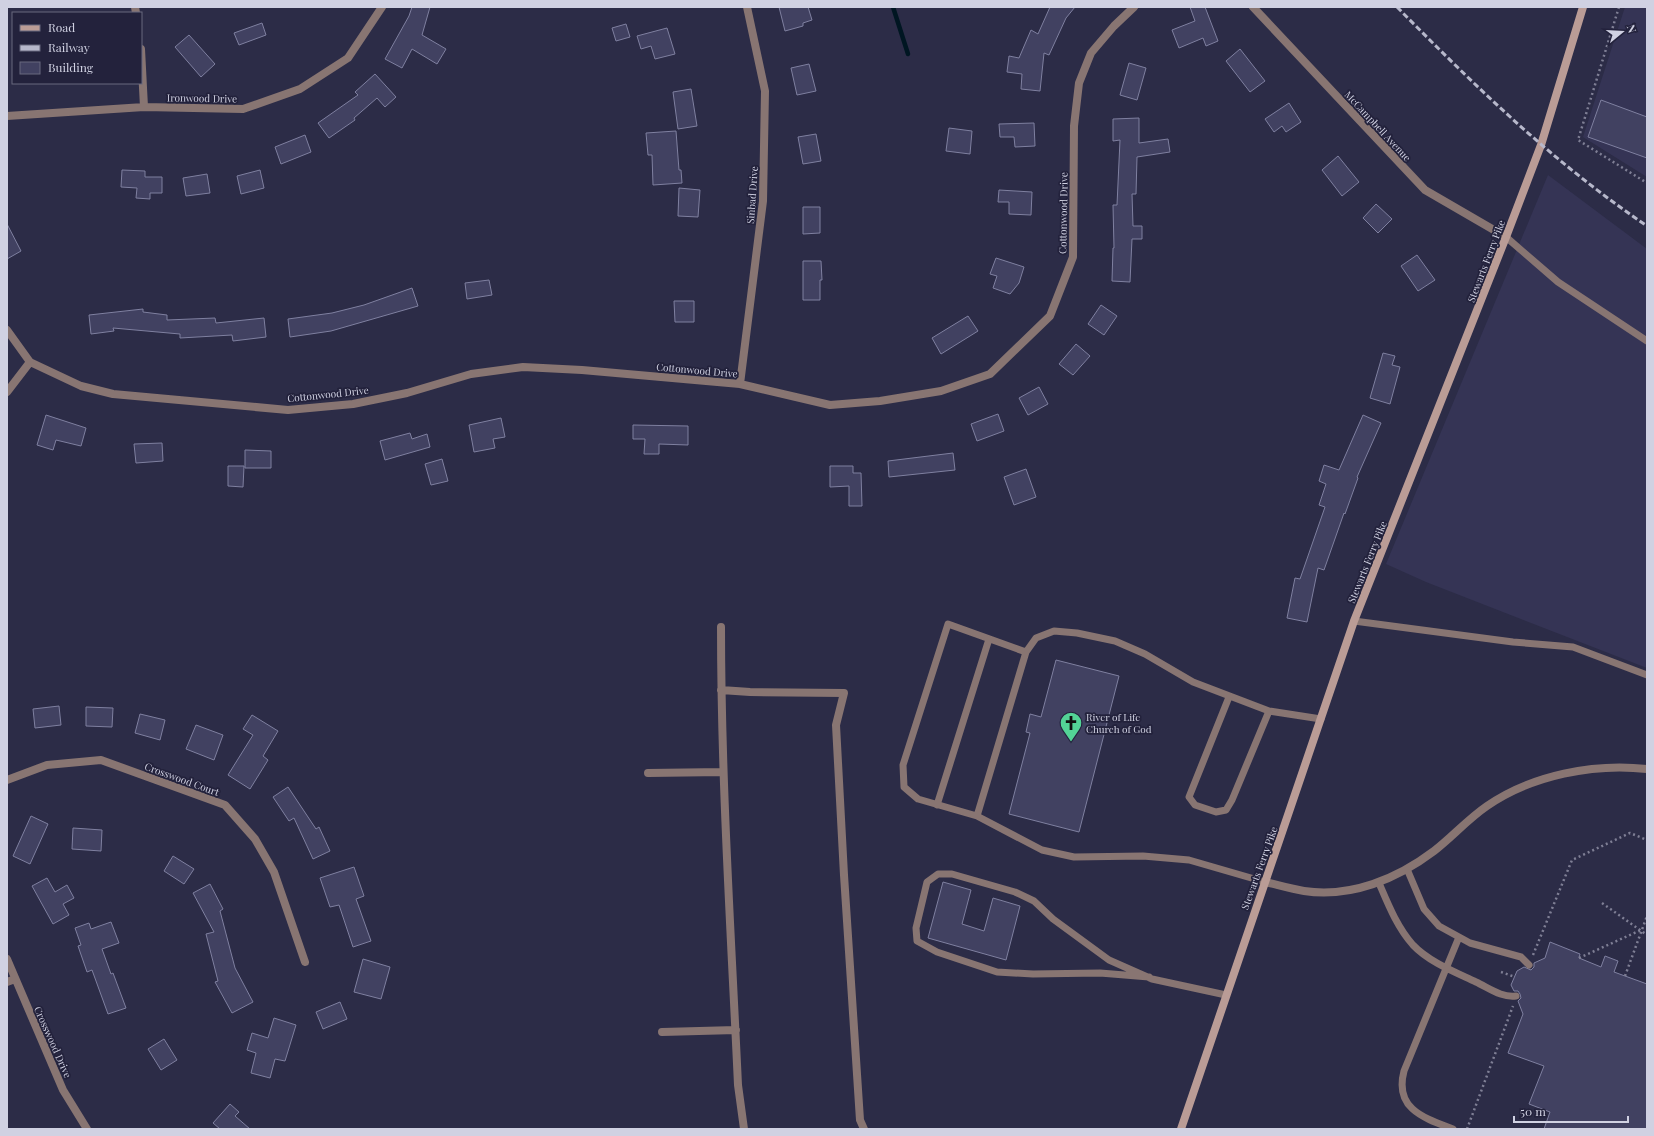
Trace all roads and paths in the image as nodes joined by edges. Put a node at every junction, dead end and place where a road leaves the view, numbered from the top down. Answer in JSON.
{"nodes":[{"id":1,"x":382,"y":7,"type":"edge"},
{"id":2,"x":747,"y":7,"type":"edge"},
{"id":3,"x":1134,"y":7,"type":"edge"},
{"id":4,"x":1253,"y":7,"type":"edge"},
{"id":5,"x":1583,"y":7,"type":"edge"},
{"id":6,"x":1619,"y":7,"type":"edge"},
{"id":7,"x":142,"y":69,"type":"edge"},
{"id":8,"x":144,"y":107,"type":"junction"},
{"id":9,"x":7,"y":116,"type":"edge"},
{"id":10,"x":1647,"y":183,"type":"edge"},
{"id":11,"x":1506,"y":237,"type":"junction"},
{"id":12,"x":7,"y":330,"type":"edge"},
{"id":13,"x":1647,"y":341,"type":"edge"},
{"id":14,"x":30,"y":362,"type":"junction"},
{"id":15,"x":740,"y":384,"type":"junction"},
{"id":16,"x":7,"y":392,"type":"edge"},
{"id":17,"x":1354,"y":621,"type":"junction"},
{"id":18,"x":720,"y":627,"type":"dead end"},
{"id":19,"x":989,"y":639,"type":"junction"},
{"id":20,"x":1026,"y":652,"type":"junction"},
{"id":21,"x":1647,"y":675,"type":"edge"},
{"id":22,"x":721,"y":690,"type":"junction"},
{"id":23,"x":1229,"y":697,"type":"junction"},
{"id":24,"x":1269,"y":712,"type":"junction"},
{"id":25,"x":1321,"y":719,"type":"junction"},
{"id":26,"x":1647,"y":769,"type":"edge"},
{"id":27,"x":723,"y":772,"type":"junction"},
{"id":28,"x":648,"y":773,"type":"dead end"},
{"id":29,"x":7,"y":780,"type":"edge"},
{"id":30,"x":937,"y":805,"type":"junction"},
{"id":31,"x":977,"y":816,"type":"junction"},
{"id":32,"x":1647,"y":840,"type":"edge"},
{"id":33,"x":1407,"y":869,"type":"junction"},
{"id":34,"x":1265,"y":882,"type":"junction"},
{"id":35,"x":1379,"y":883,"type":"junction"},
{"id":36,"x":1602,"y":903,"type":"dead end"},
{"id":37,"x":1647,"y":916,"type":"edge"},
{"id":38,"x":1641,"y":931,"type":"junction"},
{"id":39,"x":1647,"y":935,"type":"edge"},
{"id":40,"x":1459,"y":938,"type":"junction"},
{"id":41,"x":1579,"y":958,"type":"dead end"},
{"id":42,"x":7,"y":960,"type":"edge"},
{"id":43,"x":305,"y":962,"type":"dead end"},
{"id":44,"x":1529,"y":965,"type":"joint"},
{"id":45,"x":1446,"y":968,"type":"junction"},
{"id":46,"x":1501,"y":972,"type":"dead end"},
{"id":47,"x":1624,"y":976,"type":"dead end"},
{"id":48,"x":1149,"y":977,"type":"junction"},
{"id":49,"x":1514,"y":977,"type":"dead end"},
{"id":50,"x":11,"y":981,"type":"edge"},
{"id":51,"x":1226,"y":995,"type":"junction"},
{"id":52,"x":1516,"y":996,"type":"joint"},
{"id":53,"x":736,"y":1030,"type":"junction"},
{"id":54,"x":662,"y":1032,"type":"dead end"},
{"id":55,"x":87,"y":1129,"type":"edge"},
{"id":56,"x":744,"y":1129,"type":"edge"},
{"id":57,"x":864,"y":1129,"type":"edge"},
{"id":58,"x":1181,"y":1129,"type":"edge"},
{"id":59,"x":1453,"y":1129,"type":"edge"},
{"id":60,"x":1467,"y":1129,"type":"edge"}],
"edges":[{"from":1,"to":8,"type":"street","name":"Ironwood Drive"},
{"from":2,"to":15,"type":"street","name":"Sinbad Drive"},
{"from":3,"to":15,"type":"street","name":"Cottonwood Drive"},
{"from":4,"to":11,"type":"street","name":"McCampbell Avenue"},
{"from":5,"to":11,"type":"main road","name":"Stewarts Ferry Pike"},
{"from":6,"to":10,"type":"path"},
{"from":7,"to":8,"type":"street"},
{"from":8,"to":9,"type":"street","name":"Ironwood Drive"},
{"from":11,"to":13,"type":"lane"},
{"from":11,"to":17,"type":"main road","name":"Stewarts Ferry Pike"},
{"from":12,"to":14,"type":"street","name":"Cottonwood Drive"},
{"from":14,"to":15,"type":"street","name":"Cottonwood Drive"},
{"from":14,"to":16,"type":"street"},
{"from":17,"to":21,"type":"lane"},
{"from":17,"to":25,"type":"main road","name":"Stewarts Ferry Pike"},
{"from":18,"to":22,"type":"street"},
{"from":19,"to":20,"type":"lane"},
{"from":19,"to":30,"type":"lane"},
{"from":19,"to":30,"type":"lane"},
{"from":20,"to":23,"type":"lane"},
{"from":20,"to":31,"type":"lane"},
{"from":22,"to":27,"type":"street"},
{"from":22,"to":57,"type":"street"},
{"from":23,"to":24,"type":"lane"},
{"from":23,"to":24,"type":"lane"},
{"from":24,"to":25,"type":"lane"},
{"from":25,"to":34,"type":"main road","name":"Stewarts Ferry Pike"},
{"from":26,"to":33,"type":"street"},
{"from":27,"to":28,"type":"street"},
{"from":27,"to":53,"type":"street"},
{"from":29,"to":43,"type":"street","name":"Crosswood Court"},
{"from":30,"to":31,"type":"lane"},
{"from":31,"to":34,"type":"lane"},
{"from":32,"to":44,"type":"path"},
{"from":33,"to":35,"type":"street"},
{"from":33,"to":40,"type":"lane"},
{"from":34,"to":35,"type":"street"},
{"from":34,"to":51,"type":"main road","name":"Stewarts Ferry Pike"},
{"from":35,"to":45,"type":"lane"},
{"from":36,"to":38,"type":"path"},
{"from":37,"to":38,"type":"path"},
{"from":38,"to":39,"type":"path"},
{"from":38,"to":41,"type":"path"},
{"from":38,"to":47,"type":"path"},
{"from":40,"to":44,"type":"lane"},
{"from":40,"to":45,"type":"lane"},
{"from":42,"to":50,"type":"street","name":"Crosswood Drive"},
{"from":45,"to":52,"type":"lane"},
{"from":45,"to":59,"type":"lane"},
{"from":46,"to":49,"type":"path"},
{"from":48,"to":48,"type":"lane"},
{"from":48,"to":51,"type":"lane"},
{"from":50,"to":55,"type":"street","name":"Crosswood Drive"},
{"from":51,"to":58,"type":"main road","name":"Stewarts Ferry Pike"},
{"from":52,"to":60,"type":"path"},
{"from":53,"to":54,"type":"street"},
{"from":53,"to":56,"type":"street"}]}
